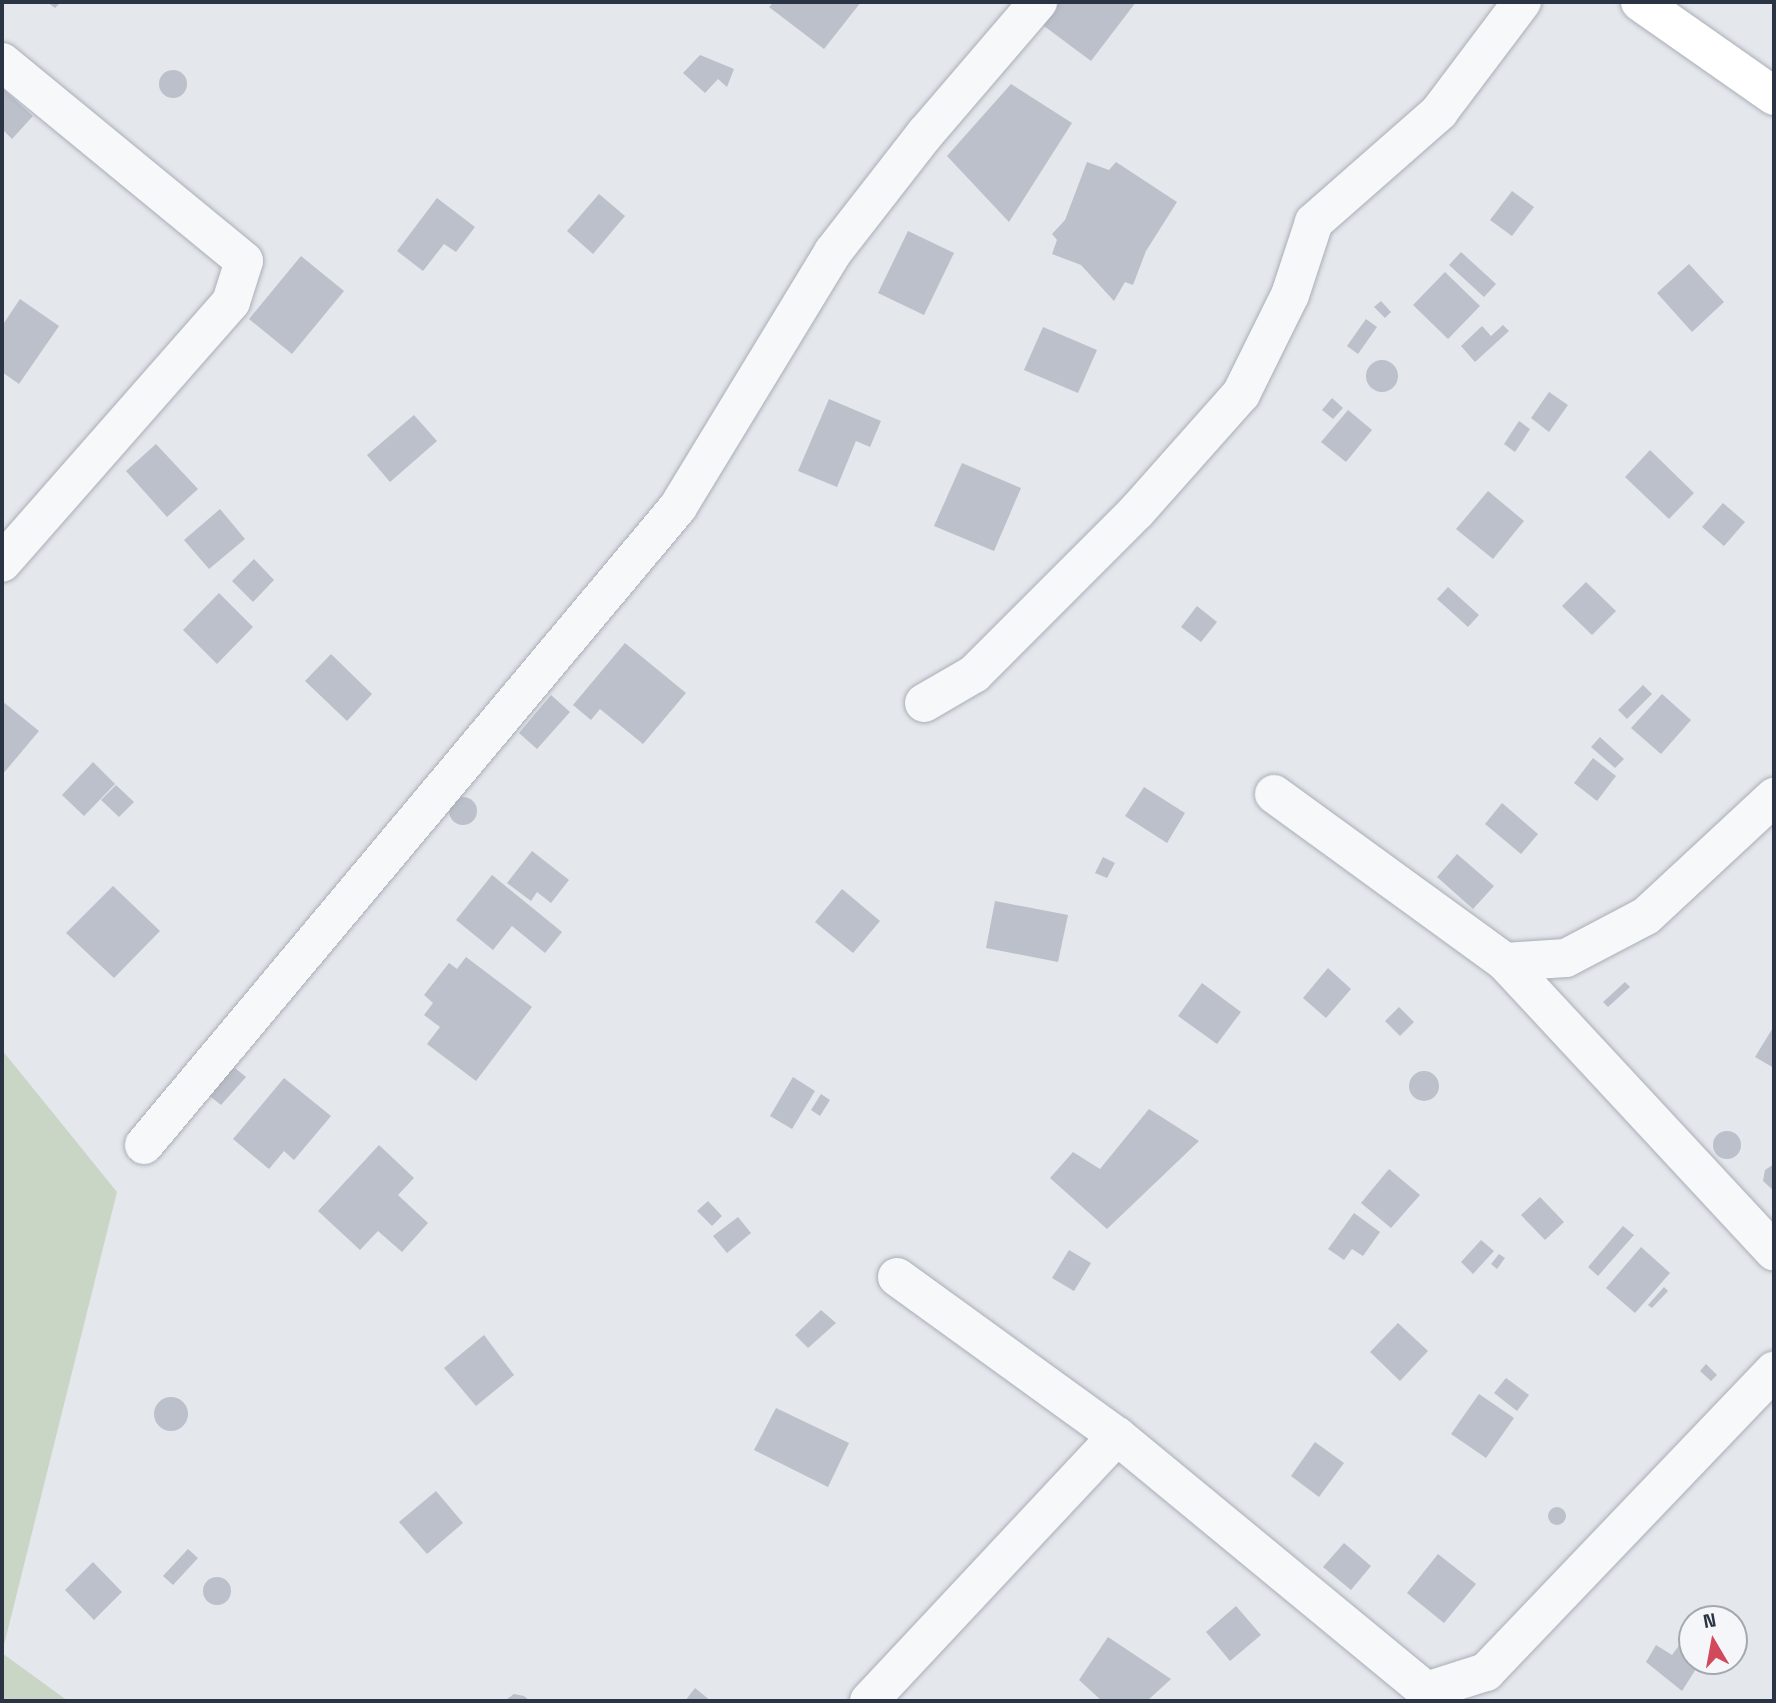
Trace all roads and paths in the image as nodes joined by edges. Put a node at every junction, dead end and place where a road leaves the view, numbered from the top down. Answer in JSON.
{"nodes":[{"id":1,"x":1038,"y":2,"type":"edge"},
{"id":2,"x":1522,"y":2,"type":"edge"},
{"id":3,"x":1640,"y":2,"type":"edge"},
{"id":4,"x":2,"y":61,"type":"edge"},
{"id":5,"x":1774,"y":96,"type":"edge"},
{"id":6,"x":2,"y":563,"type":"edge"},
{"id":7,"x":924,"y":703,"type":"dead end"},
{"id":8,"x":1274,"y":794,"type":"dead end"},
{"id":9,"x":1774,"y":797,"type":"edge"},
{"id":10,"x":1505,"y":962,"type":"junction"},
{"id":11,"x":144,"y":1145,"type":"dead end"},
{"id":12,"x":1774,"y":1251,"type":"edge"},
{"id":13,"x":897,"y":1277,"type":"dead end"},
{"id":14,"x":1774,"y":1371,"type":"edge"},
{"id":15,"x":1117,"y":1436,"type":"junction"},
{"id":16,"x":1457,"y":1692,"type":"edge"},
{"id":17,"x":869,"y":1701,"type":"edge"}],
"edges":[{"from":1,"to":11,"type":"street"},
{"from":2,"to":7,"type":"street"},
{"from":3,"to":5,"type":"main road"},
{"from":4,"to":6,"type":"street"},
{"from":8,"to":10,"type":"street"},
{"from":9,"to":10,"type":"street"},
{"from":10,"to":12,"type":"street"},
{"from":13,"to":15,"type":"street"},
{"from":14,"to":16,"type":"street"},
{"from":15,"to":16,"type":"street"},
{"from":15,"to":17,"type":"street"}]}
